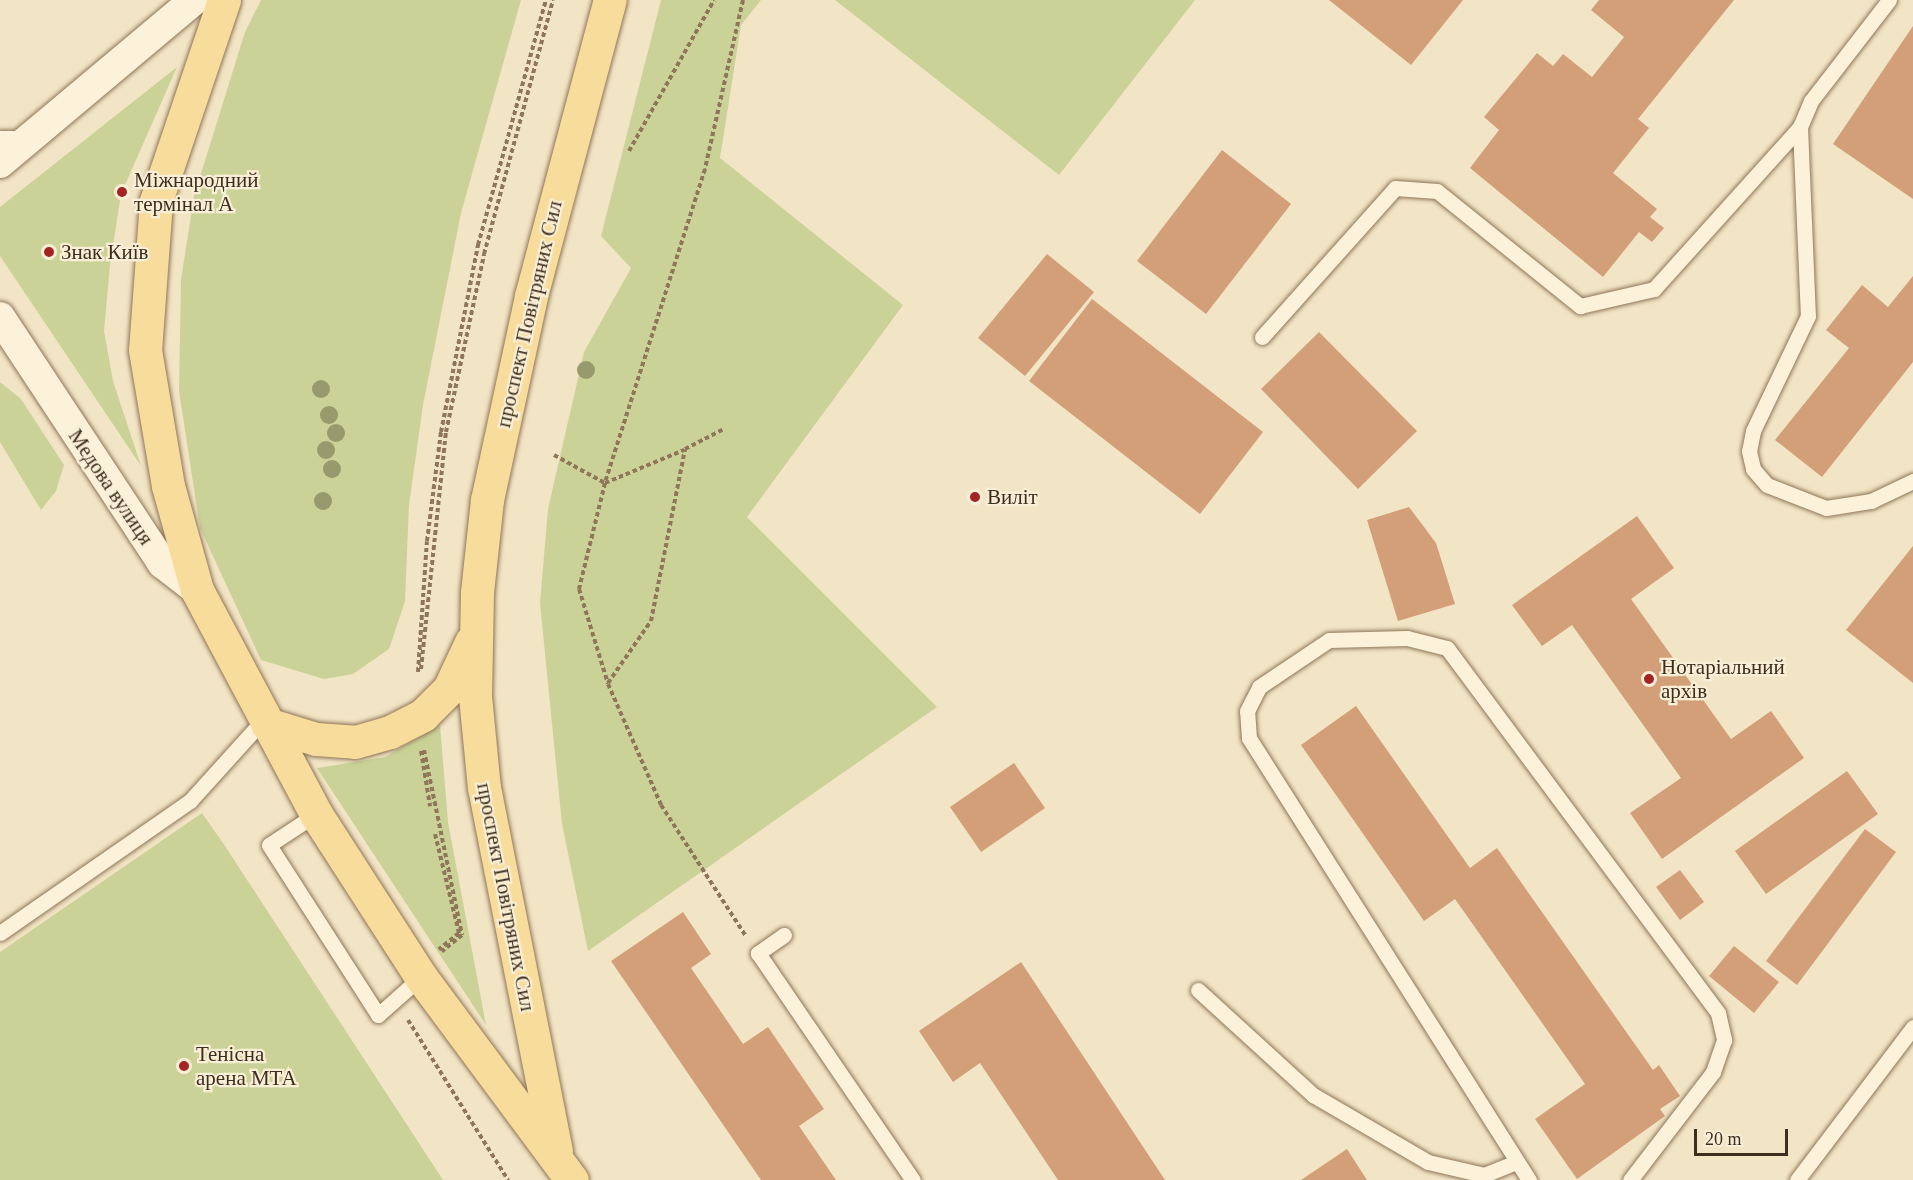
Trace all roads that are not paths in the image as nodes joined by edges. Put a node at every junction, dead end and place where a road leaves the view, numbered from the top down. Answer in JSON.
{"nodes":[{"id":1,"x":194,"y":0,"type":"edge"},
{"id":2,"x":224,"y":0,"type":"edge"},
{"id":3,"x":610,"y":0,"type":"edge"},
{"id":4,"x":1889,"y":0,"type":"edge"},
{"id":5,"x":1800,"y":127,"type":"junction"},
{"id":6,"x":0,"y":138,"type":"edge"},
{"id":7,"x":33,"y":138,"type":"junction"},
{"id":8,"x":0,"y":163,"type":"edge"},
{"id":9,"x":0,"y":317,"type":"edge"},
{"id":10,"x":1262,"y":337,"type":"dead end"},
{"id":11,"x":0,"y":345,"type":"edge"},
{"id":12,"x":35,"y":374,"type":"junction"},
{"id":13,"x":1913,"y":481,"type":"edge"},
{"id":14,"x":197,"y":590,"type":"junction"},
{"id":15,"x":476,"y":633,"type":"junction"},
{"id":16,"x":266,"y":721,"type":"junction"},
{"id":17,"x":316,"y":814,"type":"junction"},
{"id":18,"x":0,"y":933,"type":"edge"},
{"id":19,"x":784,"y":935,"type":"dead end"},
{"id":20,"x":421,"y":977,"type":"junction"},
{"id":21,"x":1198,"y":990,"type":"dead end"},
{"id":22,"x":1913,"y":1027,"type":"edge"},
{"id":23,"x":1517,"y":1162,"type":"junction"},
{"id":24,"x":565,"y":1169,"type":"edge"},
{"id":25,"x":913,"y":1180,"type":"edge"},
{"id":26,"x":1528,"y":1180,"type":"edge"},
{"id":27,"x":1630,"y":1180,"type":"edge"},
{"id":28,"x":1797,"y":1180,"type":"edge"}],
"edges":[{"from":1,"to":7,"type":"street"},
{"from":2,"to":14,"type":"main road","name":"проспект Повітряних Сил"},
{"from":3,"to":15,"type":"main road","name":"проспект Повітряних Сил"},
{"from":4,"to":5,"type":"lane"},
{"from":5,"to":10,"type":"lane"},
{"from":5,"to":13,"type":"lane"},
{"from":6,"to":7,"type":"lane"},
{"from":7,"to":8,"type":"street"},
{"from":9,"to":12,"type":"street","name":"Медова вулиця"},
{"from":11,"to":12,"type":"street","name":"Медова вулиця"},
{"from":12,"to":14,"type":"street","name":"Медова вулиця"},
{"from":14,"to":16,"type":"main road","name":"проспект Повітряних Сил"},
{"from":15,"to":16,"type":"main road","name":"проспект Повітряних Сил"},
{"from":15,"to":24,"type":"main road","name":"проспект Повітряних Сил"},
{"from":16,"to":17,"type":"main road","name":"проспект Повітряних Сил"},
{"from":16,"to":18,"type":"lane"},
{"from":17,"to":20,"type":"main road","name":"проспект Повітряних Сил"},
{"from":17,"to":20,"type":"lane"},
{"from":19,"to":25,"type":"lane"},
{"from":20,"to":24,"type":"main road","name":"проспект Повітряних Сил"},
{"from":21,"to":23,"type":"lane"},
{"from":22,"to":28,"type":"lane"},
{"from":23,"to":26,"type":"lane"},
{"from":23,"to":27,"type":"lane"}]}
